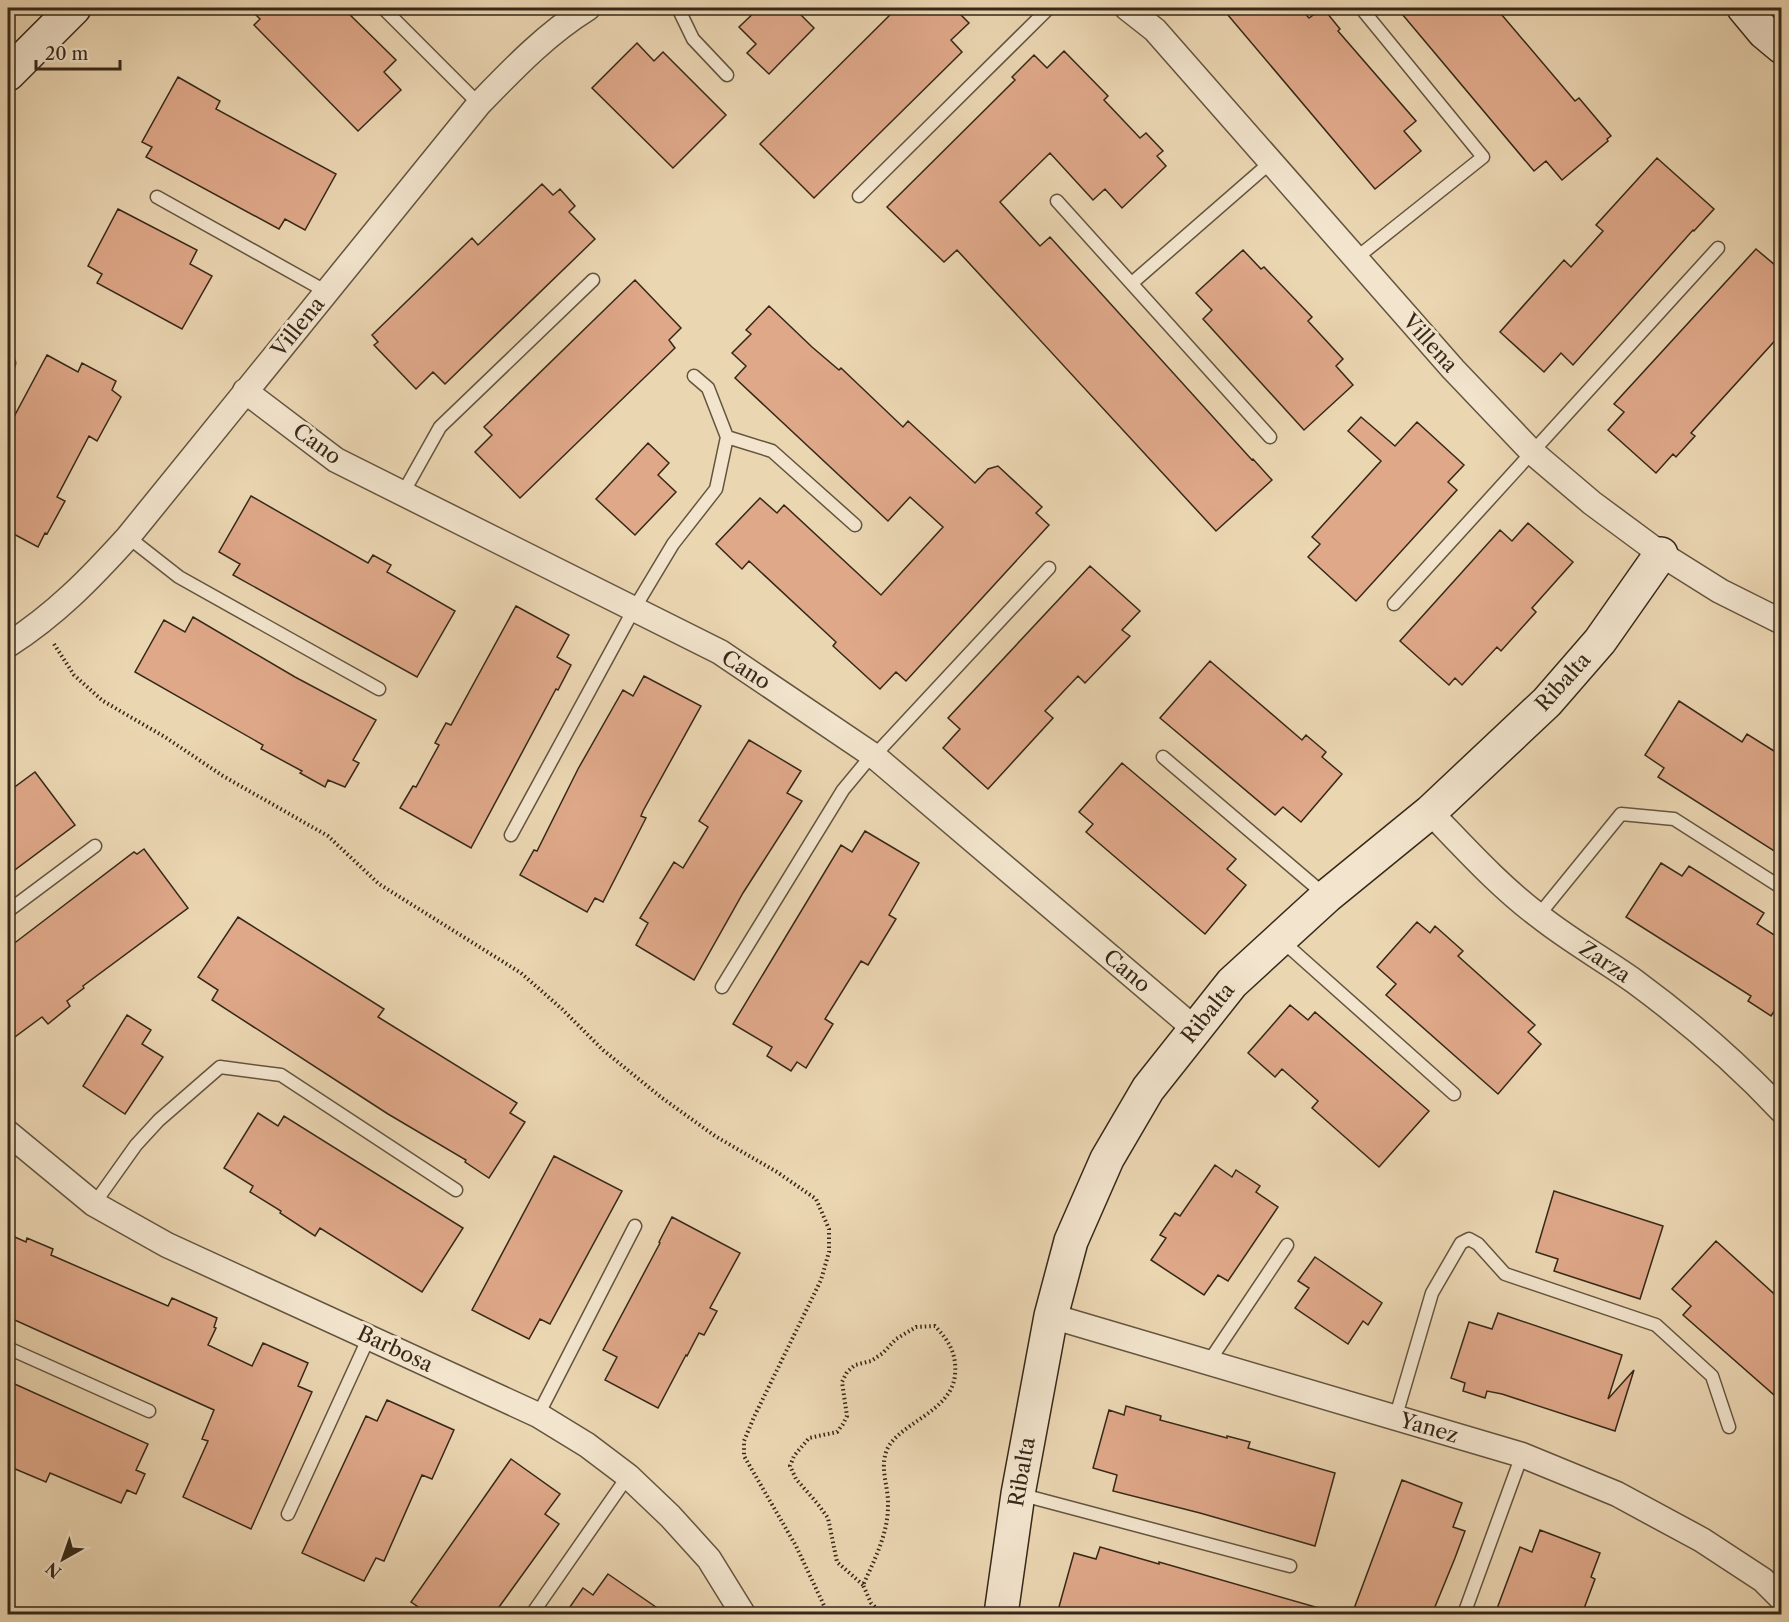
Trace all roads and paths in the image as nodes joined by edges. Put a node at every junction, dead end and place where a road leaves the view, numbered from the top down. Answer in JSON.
{"nodes":[{"id":1,"x":74,"y":8,"type":"edge"},
{"id":2,"x":383,"y":8,"type":"edge"},
{"id":3,"x":588,"y":8,"type":"edge"},
{"id":4,"x":678,"y":8,"type":"edge"},
{"id":5,"x":1049,"y":8,"type":"edge"},
{"id":6,"x":1127,"y":8,"type":"edge"},
{"id":7,"x":1362,"y":8,"type":"edge"},
{"id":8,"x":1744,"y":8,"type":"edge"},
{"id":9,"x":1782,"y":47,"type":"edge"},
{"id":10,"x":8,"y":74,"type":"edge"},
{"id":11,"x":728,"y":75,"type":"dead end"},
{"id":12,"x":479,"y":104,"type":"junction"},
{"id":13,"x":1270,"y":162,"type":"junction"},
{"id":14,"x":859,"y":196,"type":"dead end"},
{"id":15,"x":157,"y":197,"type":"dead end"},
{"id":16,"x":1057,"y":201,"type":"dead end"},
{"id":17,"x":1718,"y":248,"type":"dead end"},
{"id":18,"x":1355,"y":259,"type":"junction"},
{"id":19,"x":593,"y":280,"type":"dead end"},
{"id":20,"x":1132,"y":283,"type":"junction"},
{"id":21,"x":327,"y":292,"type":"junction"},
{"id":22,"x":694,"y":376,"type":"dead end"},
{"id":23,"x":245,"y":391,"type":"junction"},
{"id":24,"x":727,"y":437,"type":"junction"},
{"id":25,"x":1270,"y":437,"type":"dead end"},
{"id":26,"x":1532,"y":452,"type":"junction"},
{"id":27,"x":403,"y":493,"type":"junction"},
{"id":28,"x":855,"y":525,"type":"dead end"},
{"id":29,"x":128,"y":537,"type":"junction"},
{"id":30,"x":1661,"y":554,"type":"junction"},
{"id":31,"x":1049,"y":568,"type":"dead end"},
{"id":32,"x":1394,"y":604,"type":"dead end"},
{"id":33,"x":634,"y":609,"type":"junction"},
{"id":34,"x":42,"y":621,"type":"junction"},
{"id":35,"x":1782,"y":622,"type":"edge"},
{"id":36,"x":8,"y":645,"type":"edge"},
{"id":37,"x":379,"y":689,"type":"dead end"},
{"id":38,"x":873,"y":756,"type":"junction"},
{"id":39,"x":1163,"y":757,"type":"dead end"},
{"id":40,"x":1430,"y":812,"type":"junction"},
{"id":41,"x":511,"y":835,"type":"dead end"},
{"id":42,"x":95,"y":846,"type":"dead end"},
{"id":43,"x":1782,"y":888,"type":"edge"},
{"id":44,"x":1327,"y":896,"type":"junction"},
{"id":45,"x":8,"y":911,"type":"edge"},
{"id":46,"x":1538,"y":916,"type":"junction"},
{"id":47,"x":1280,"y":938,"type":"junction"},
{"id":48,"x":722,"y":987,"type":"dead end"},
{"id":49,"x":1195,"y":1029,"type":"junction"},
{"id":50,"x":1454,"y":1094,"type":"dead end"},
{"id":51,"x":1782,"y":1111,"type":"edge"},
{"id":52,"x":9,"y":1138,"type":"edge"},
{"id":53,"x":456,"y":1190,"type":"dead end"},
{"id":54,"x":94,"y":1204,"type":"junction"},
{"id":55,"x":635,"y":1226,"type":"dead end"},
{"id":56,"x":1287,"y":1245,"type":"dead end"},
{"id":57,"x":1051,"y":1316,"type":"junction"},
{"id":58,"x":369,"y":1337,"type":"junction"},
{"id":59,"x":8,"y":1348,"type":"edge"},
{"id":60,"x":1208,"y":1363,"type":"junction"},
{"id":61,"x":149,"y":1411,"type":"dead end"},
{"id":62,"x":538,"y":1416,"type":"junction"},
{"id":63,"x":1395,"y":1419,"type":"junction"},
{"id":64,"x":1729,"y":1427,"type":"dead end"},
{"id":65,"x":1522,"y":1455,"type":"junction"},
{"id":66,"x":628,"y":1476,"type":"junction"},
{"id":67,"x":1018,"y":1494,"type":"junction"},
{"id":68,"x":288,"y":1514,"type":"dead end"},
{"id":69,"x":1290,"y":1566,"type":"dead end"},
{"id":70,"x":862,"y":1585,"type":"junction"},
{"id":71,"x":1782,"y":1599,"type":"edge"},
{"id":72,"x":532,"y":1614,"type":"edge"},
{"id":73,"x":743,"y":1614,"type":"edge"},
{"id":74,"x":828,"y":1614,"type":"edge"},
{"id":75,"x":882,"y":1614,"type":"edge"},
{"id":76,"x":1001,"y":1614,"type":"edge"},
{"id":77,"x":1464,"y":1614,"type":"edge"}],
"edges":[{"from":1,"to":10,"type":"street"},
{"from":2,"to":12,"type":"lane"},
{"from":3,"to":12,"type":"street","name":"Villena"},
{"from":4,"to":11,"type":"lane"},
{"from":5,"to":14,"type":"lane"},
{"from":6,"to":13,"type":"street","name":"Villena"},
{"from":7,"to":18,"type":"lane"},
{"from":8,"to":9,"type":"street"},
{"from":12,"to":21,"type":"street","name":"Villena"},
{"from":13,"to":18,"type":"street","name":"Villena"},
{"from":13,"to":20,"type":"lane"},
{"from":15,"to":21,"type":"lane"},
{"from":16,"to":20,"type":"lane"},
{"from":17,"to":26,"type":"lane"},
{"from":18,"to":26,"type":"street","name":"Villena"},
{"from":19,"to":27,"type":"lane"},
{"from":20,"to":25,"type":"lane"},
{"from":21,"to":23,"type":"street","name":"Villena"},
{"from":22,"to":24,"type":"lane"},
{"from":23,"to":27,"type":"street","name":"Cano"},
{"from":23,"to":29,"type":"street","name":"Villena"},
{"from":24,"to":28,"type":"lane"},
{"from":24,"to":33,"type":"lane"},
{"from":26,"to":30,"type":"street","name":"Villena"},
{"from":26,"to":32,"type":"lane"},
{"from":27,"to":33,"type":"street","name":"Cano"},
{"from":29,"to":34,"type":"street","name":"Villena"},
{"from":29,"to":37,"type":"lane"},
{"from":30,"to":35,"type":"street","name":"Villena"},
{"from":30,"to":40,"type":"street","name":"Ribalta"},
{"from":31,"to":38,"type":"lane"},
{"from":33,"to":38,"type":"street","name":"Cano"},
{"from":33,"to":41,"type":"lane"},
{"from":34,"to":36,"type":"street","name":"Villena"},
{"from":34,"to":74,"type":"path"},
{"from":38,"to":48,"type":"lane"},
{"from":38,"to":49,"type":"street","name":"Cano"},
{"from":39,"to":44,"type":"lane"},
{"from":40,"to":44,"type":"street","name":"Ribalta"},
{"from":40,"to":46,"type":"street","name":"Zarza"},
{"from":42,"to":45,"type":"lane"},
{"from":43,"to":46,"type":"lane"},
{"from":44,"to":47,"type":"street","name":"Ribalta"},
{"from":46,"to":51,"type":"street","name":"Zarza"},
{"from":47,"to":49,"type":"street","name":"Ribalta"},
{"from":47,"to":50,"type":"lane"},
{"from":49,"to":57,"type":"street","name":"Ribalta"},
{"from":52,"to":54,"type":"street","name":"Barbosa"},
{"from":53,"to":54,"type":"lane"},
{"from":54,"to":58,"type":"street","name":"Barbosa"},
{"from":55,"to":62,"type":"lane"},
{"from":56,"to":60,"type":"lane"},
{"from":57,"to":60,"type":"street","name":"Yanez"},
{"from":57,"to":67,"type":"street","name":"Ribalta"},
{"from":58,"to":62,"type":"street","name":"Barbosa"},
{"from":58,"to":68,"type":"lane"},
{"from":59,"to":61,"type":"lane"},
{"from":60,"to":63,"type":"street","name":"Yanez"},
{"from":62,"to":66,"type":"street","name":"Barbosa"},
{"from":63,"to":64,"type":"lane"},
{"from":63,"to":65,"type":"street","name":"Yanez"},
{"from":65,"to":71,"type":"street","name":"Yanez"},
{"from":65,"to":77,"type":"lane"},
{"from":66,"to":72,"type":"lane"},
{"from":66,"to":73,"type":"street","name":"Barbosa"},
{"from":67,"to":69,"type":"lane"},
{"from":67,"to":76,"type":"street","name":"Ribalta"},
{"from":70,"to":70,"type":"path"},
{"from":70,"to":75,"type":"path"}]}
